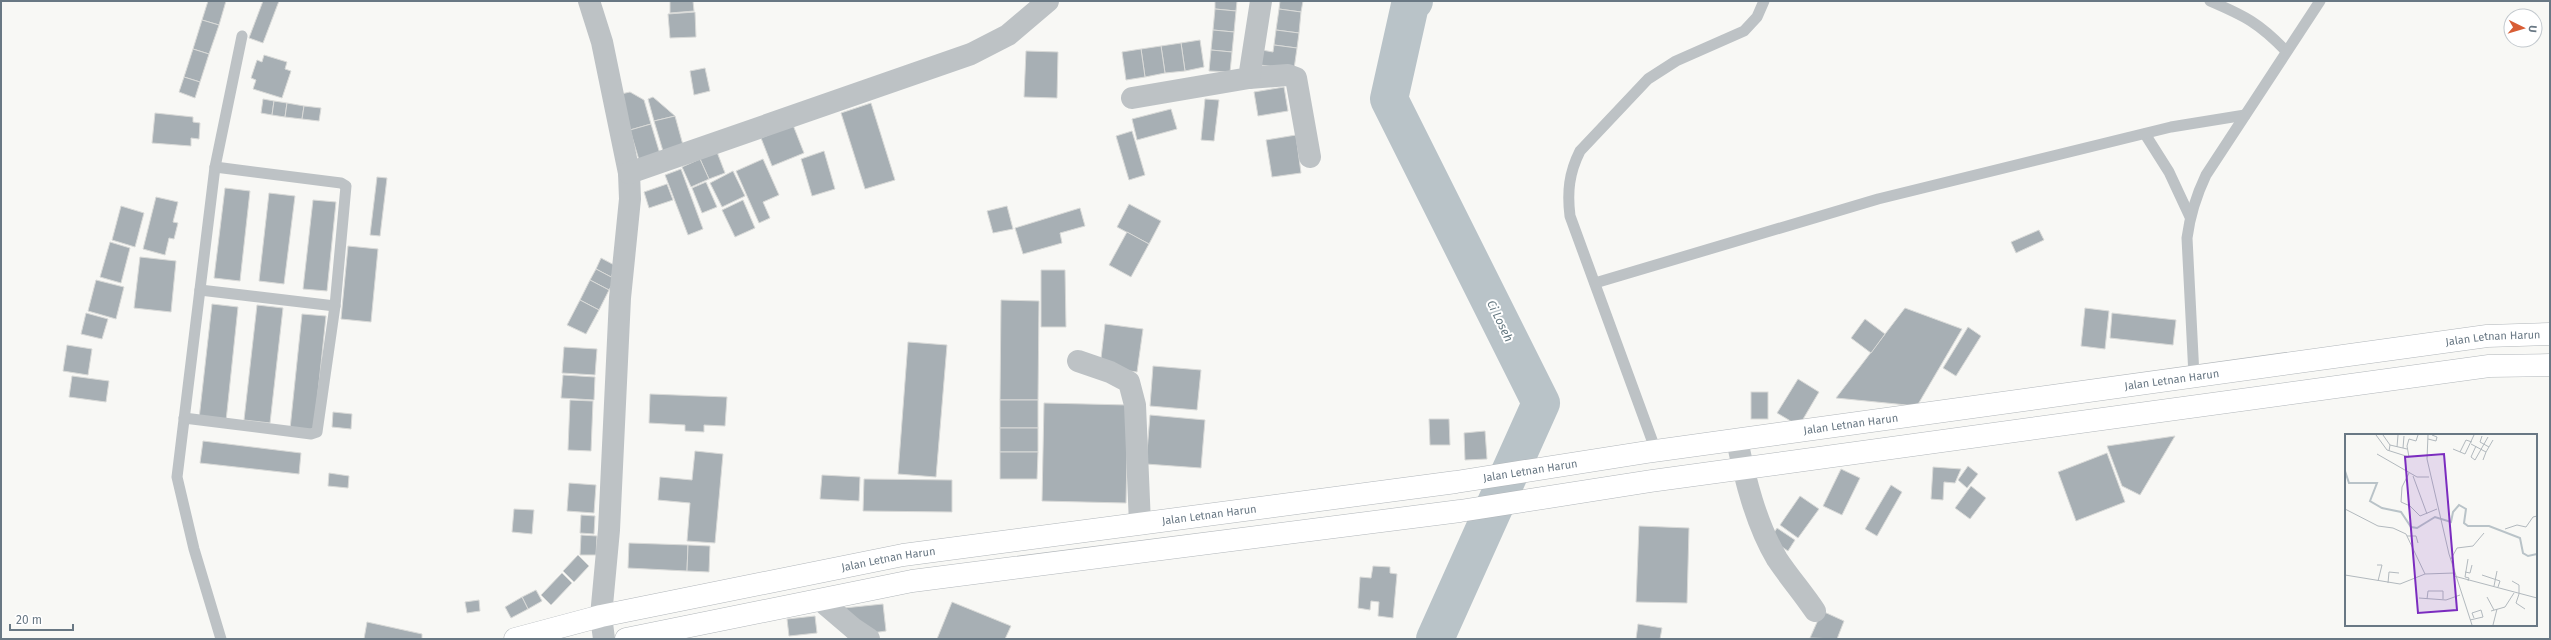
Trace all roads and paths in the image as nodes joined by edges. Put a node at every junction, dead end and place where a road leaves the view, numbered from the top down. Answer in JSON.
{"nodes":[{"id":1,"x":589,"y":1,"type":"edge"},
{"id":2,"x":1048,"y":1,"type":"edge"},
{"id":3,"x":1260,"y":1,"type":"edge"},
{"id":4,"x":1764,"y":1,"type":"edge"},
{"id":5,"x":2210,"y":1,"type":"edge"},
{"id":6,"x":2320,"y":1,"type":"edge"},
{"id":7,"x":242,"y":36,"type":"dead end"},
{"id":8,"x":2286,"y":51,"type":"junction"},
{"id":9,"x":1249,"y":78,"type":"junction"},
{"id":10,"x":1132,"y":98,"type":"dead end"},
{"id":11,"x":2245,"y":115,"type":"junction"},
{"id":12,"x":2145,"y":134,"type":"junction"},
{"id":13,"x":1310,"y":157,"type":"dead end"},
{"id":14,"x":215,"y":167,"type":"junction"},
{"id":15,"x":629,"y":173,"type":"junction"},
{"id":16,"x":2190,"y":217,"type":"junction"},
{"id":17,"x":1595,"y":283,"type":"junction"},
{"id":18,"x":200,"y":290,"type":"junction"},
{"id":19,"x":335,"y":306,"type":"junction"},
{"id":20,"x":2550,"y":334,"type":"edge"},
{"id":21,"x":2421,"y":345,"type":"junction"},
{"id":22,"x":1078,"y":361,"type":"dead end"},
{"id":23,"x":2550,"y":365,"type":"edge"},
{"id":24,"x":2425,"y":375,"type":"junction"},
{"id":25,"x":2194,"y":376,"type":"junction"},
{"id":26,"x":184,"y":418,"type":"junction"},
{"id":27,"x":1738,"y":440,"type":"junction"},
{"id":28,"x":1652,"y":452,"type":"junction"},
{"id":29,"x":1743,"y":469,"type":"junction"},
{"id":30,"x":1140,"y":524,"type":"junction"},
{"id":31,"x":820,"y":600,"type":"junction"},
{"id":32,"x":1815,"y":611,"type":"dead end"},
{"id":33,"x":601,"y":616,"type":"junction"},
{"id":34,"x":556,"y":634,"type":"edge"},
{"id":35,"x":221,"y":639,"type":"edge"},
{"id":36,"x":516,"y":639,"type":"edge"},
{"id":37,"x":604,"y":639,"type":"edge"},
{"id":38,"x":626,"y":639,"type":"edge"},
{"id":39,"x":869,"y":639,"type":"edge"}],
"edges":[{"from":1,"to":15,"type":"street"},
{"from":2,"to":15,"type":"street"},
{"from":3,"to":9,"type":"street"},
{"from":4,"to":17,"type":"lane"},
{"from":5,"to":8,"type":"lane"},
{"from":6,"to":8,"type":"lane"},
{"from":7,"to":14,"type":"lane"},
{"from":8,"to":11,"type":"lane"},
{"from":9,"to":10,"type":"street"},
{"from":9,"to":13,"type":"street"},
{"from":11,"to":12,"type":"lane"},
{"from":11,"to":16,"type":"lane"},
{"from":12,"to":16,"type":"lane"},
{"from":12,"to":17,"type":"lane"},
{"from":14,"to":18,"type":"lane"},
{"from":14,"to":19,"type":"lane"},
{"from":15,"to":33,"type":"street"},
{"from":16,"to":25,"type":"lane"},
{"from":17,"to":28,"type":"lane"},
{"from":18,"to":19,"type":"lane"},
{"from":18,"to":26,"type":"lane"},
{"from":19,"to":26,"type":"lane"},
{"from":20,"to":21,"type":"main road","name":"Jalan Letnan Harun"},
{"from":21,"to":24,"type":"main road"},
{"from":21,"to":25,"type":"main road","name":"Jalan Letnan Harun"},
{"from":22,"to":30,"type":"street"},
{"from":23,"to":24,"type":"main road"},
{"from":24,"to":29,"type":"main road"},
{"from":25,"to":27,"type":"main road","name":"Jalan Letnan Harun"},
{"from":26,"to":35,"type":"lane"},
{"from":27,"to":28,"type":"main road","name":"Jalan Letnan Harun"},
{"from":27,"to":29,"type":"street"},
{"from":28,"to":30,"type":"main road","name":"Jalan Letnan Harun"},
{"from":29,"to":31,"type":"main road"},
{"from":29,"to":32,"type":"street"},
{"from":30,"to":33,"type":"main road","name":"Jalan Letnan Harun"},
{"from":31,"to":38,"type":"main road"},
{"from":31,"to":39,"type":"street"},
{"from":33,"to":34,"type":"main road","name":"Jalan Letnan Harun"},
{"from":33,"to":37,"type":"street"},
{"from":34,"to":36,"type":"main road","name":"Jalan Letnan Harun"}]}
